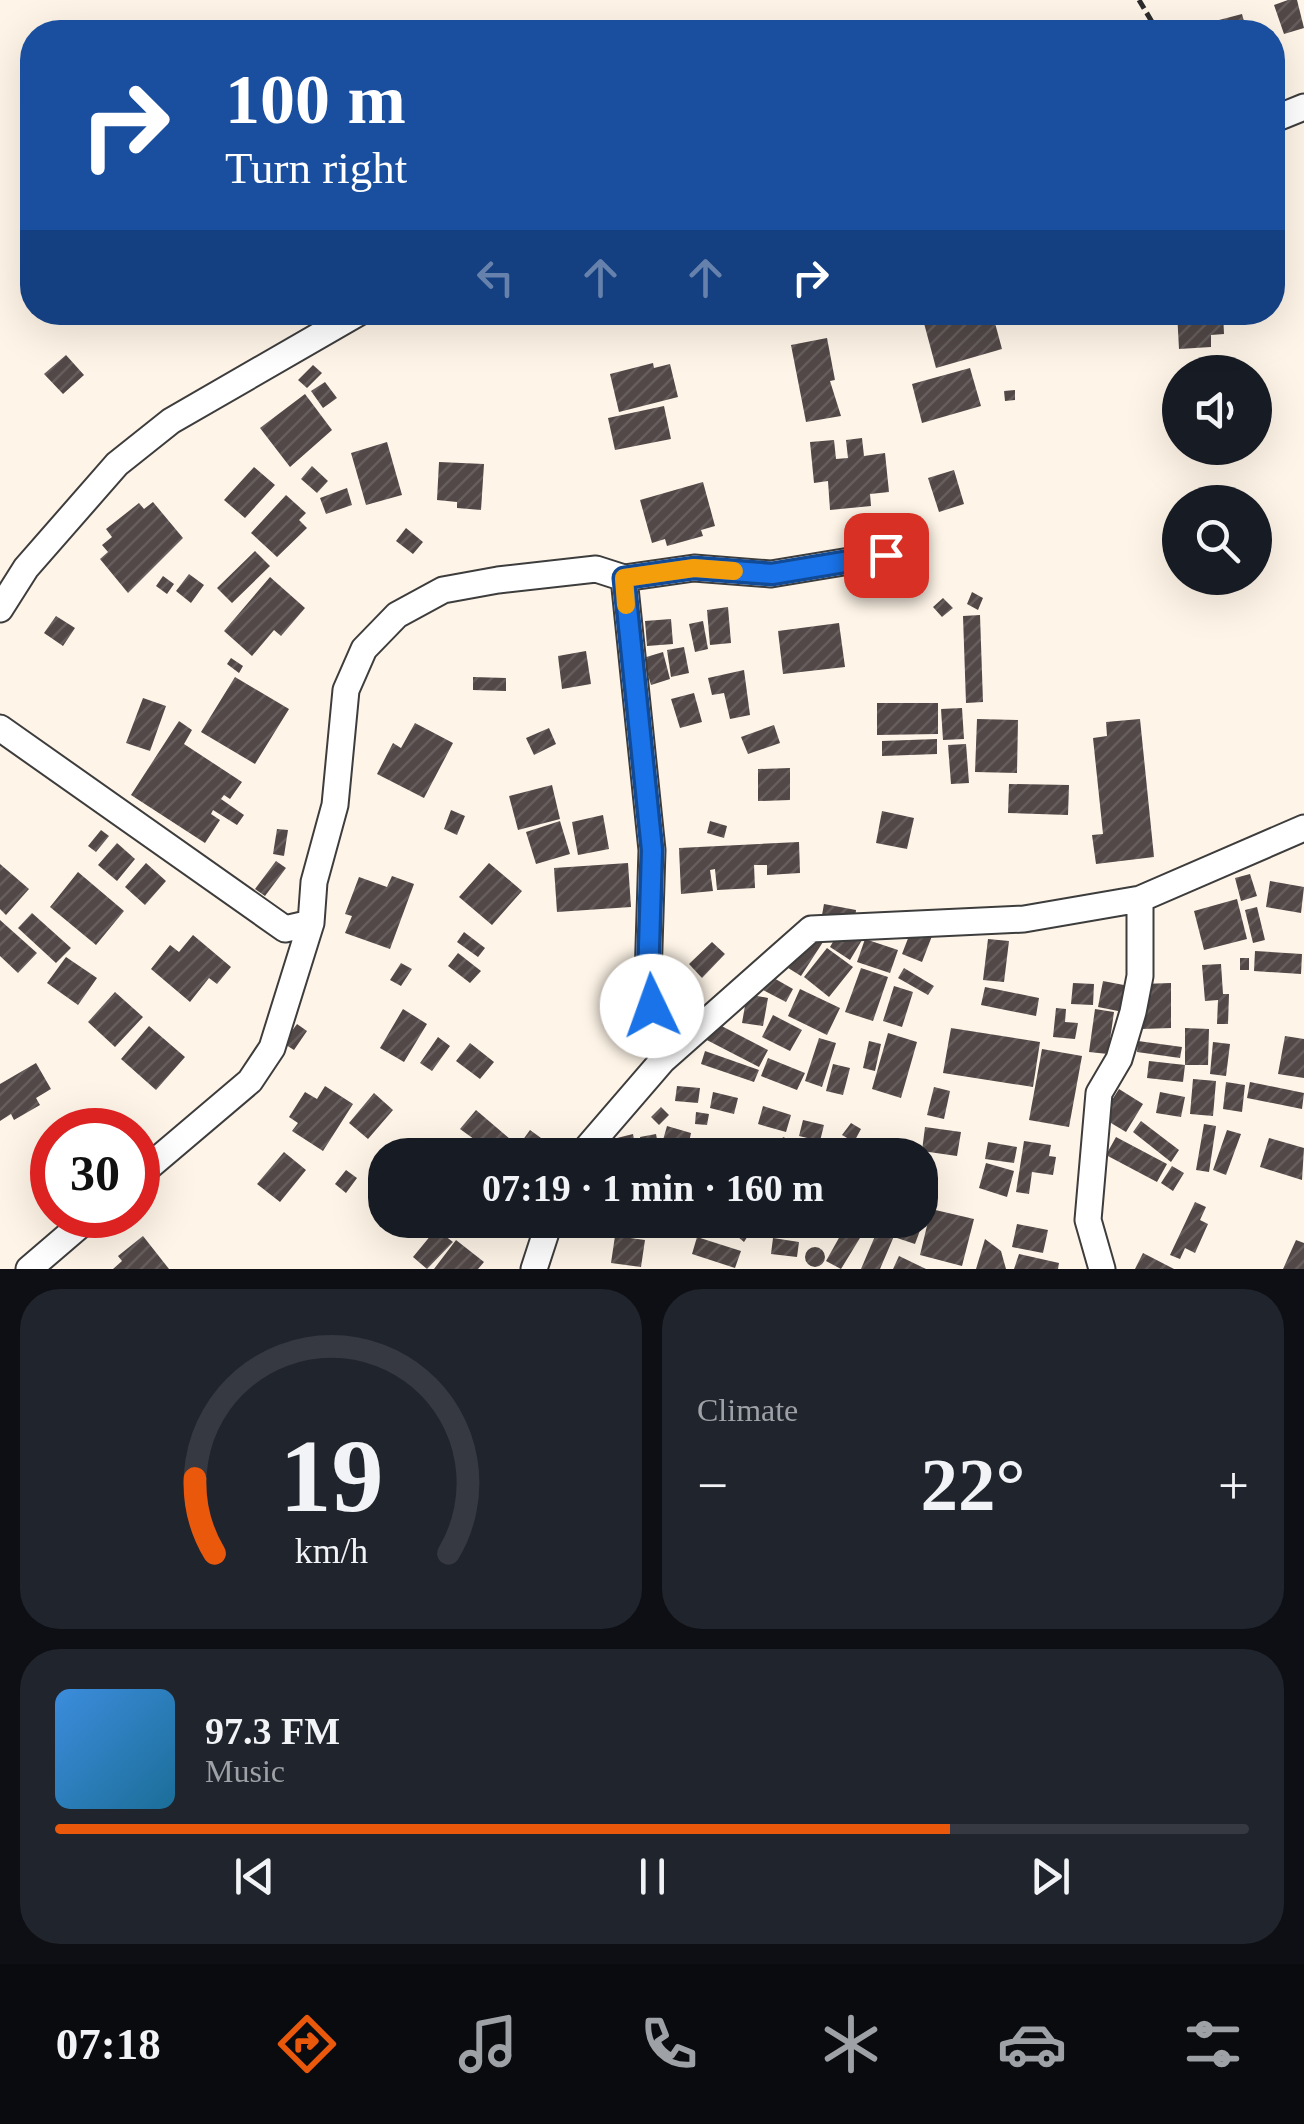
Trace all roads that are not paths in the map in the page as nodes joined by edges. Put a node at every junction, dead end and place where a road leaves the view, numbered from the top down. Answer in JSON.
{"nodes":[{"id":1,"x":337,"y":325,"type":"edge"},
{"id":2,"x":886,"y":555,"type":"dead end"},
{"id":3,"x":624,"y":578,"type":"junction"},
{"id":4,"x":0,"y":610,"type":"edge"},
{"id":5,"x":0,"y":728,"type":"edge"},
{"id":6,"x":1304,"y":828,"type":"edge"},
{"id":7,"x":1140,"y":899,"type":"junction"},
{"id":8,"x":311,"y":923,"type":"junction"},
{"id":9,"x":662,"y":1062,"type":"junction"},
{"id":10,"x":596,"y":1138,"type":"edge"},
{"id":11,"x":160,"y":1157,"type":"edge"},
{"id":12,"x":66,"y":1238,"type":"edge"},
{"id":13,"x":544,"y":1238,"type":"edge"},
{"id":14,"x":30,"y":1269,"type":"edge"},
{"id":15,"x":534,"y":1269,"type":"edge"},
{"id":16,"x":1102,"y":1269,"type":"edge"}],
"edges":[{"from":1,"to":4,"type":"street"},
{"from":2,"to":3,"type":"street"},
{"from":3,"to":8,"type":"street"},
{"from":3,"to":9,"type":"street"},
{"from":5,"to":8,"type":"street"},
{"from":6,"to":7,"type":"street"},
{"from":7,"to":9,"type":"street"},
{"from":7,"to":16,"type":"street"},
{"from":8,"to":11,"type":"street"},
{"from":9,"to":10,"type":"street"},
{"from":12,"to":14,"type":"street"},
{"from":13,"to":15,"type":"street"}]}
